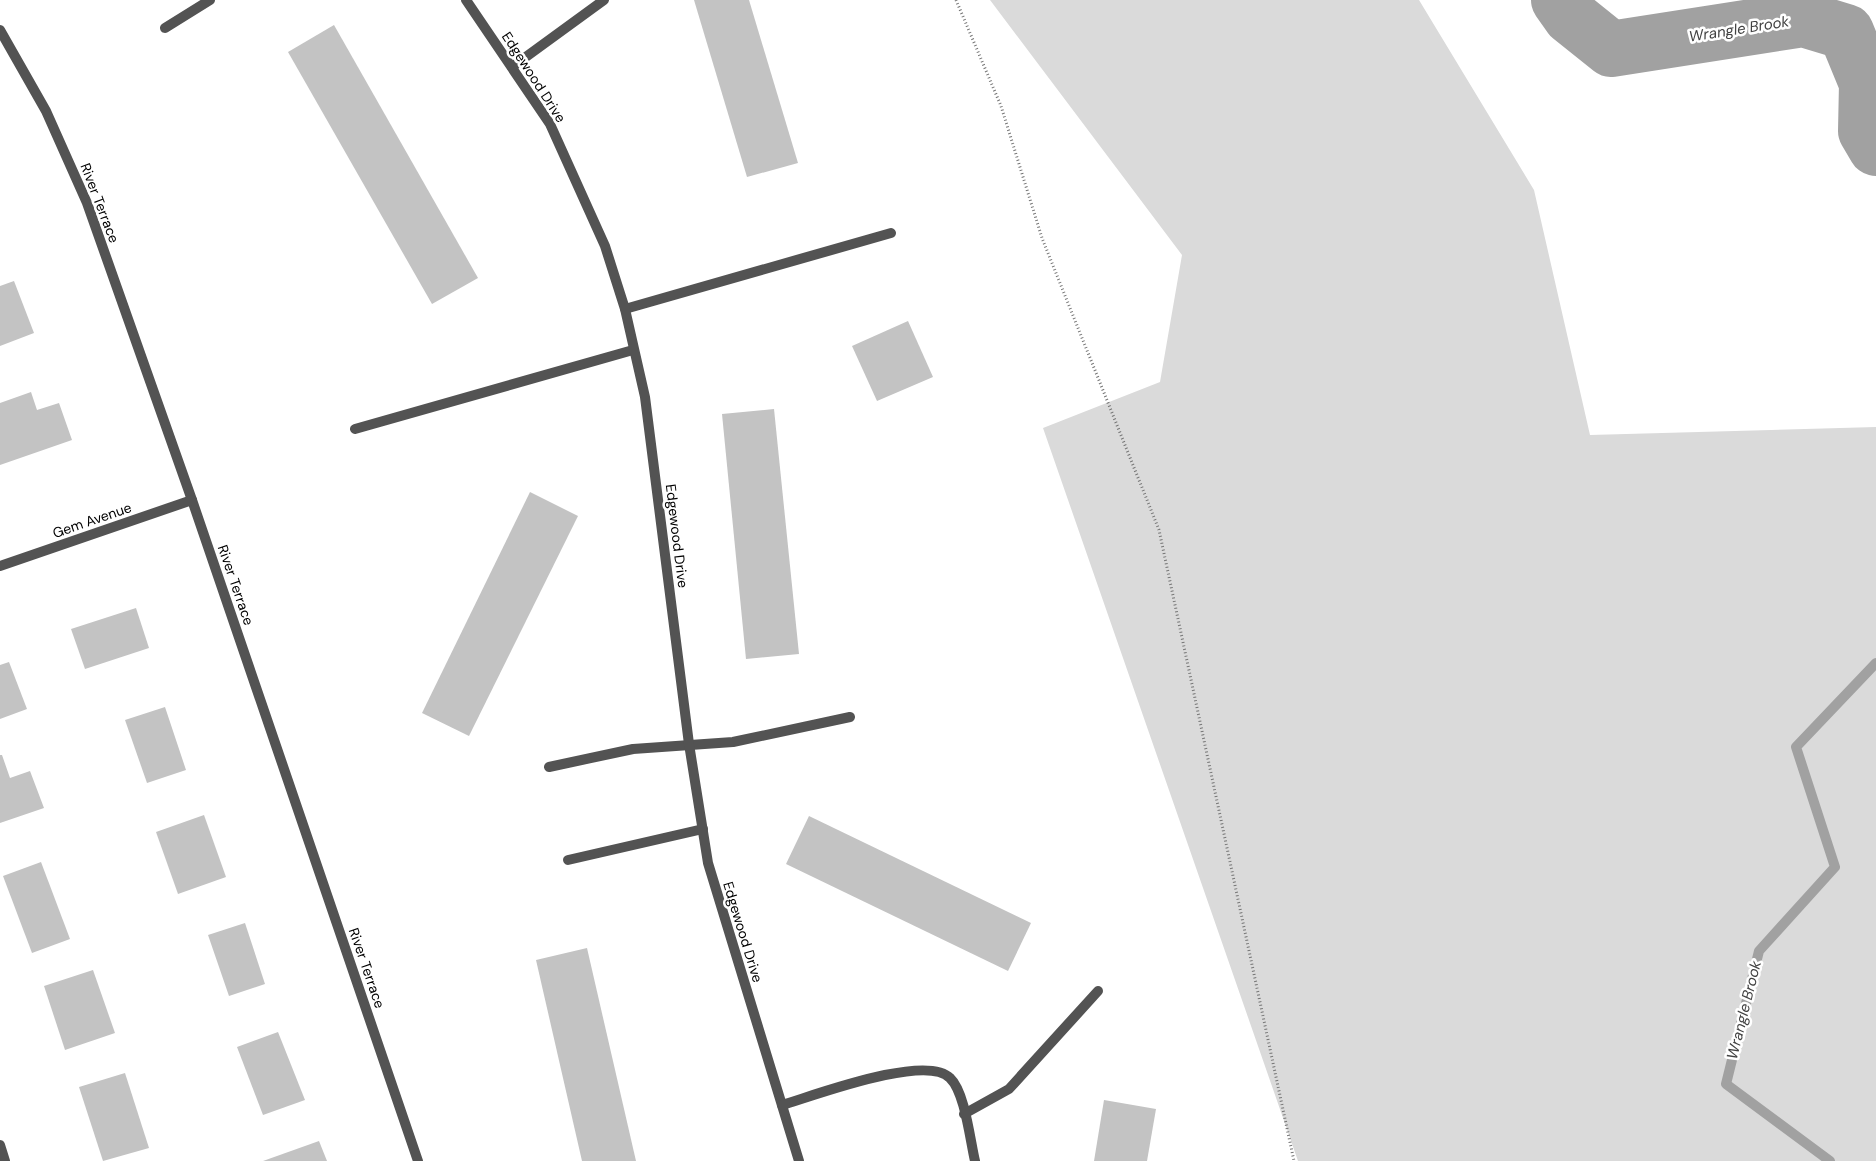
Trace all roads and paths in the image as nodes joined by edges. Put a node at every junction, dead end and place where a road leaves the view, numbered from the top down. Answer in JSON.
{"nodes":[{"id":1,"x":210,"y":0,"type":"edge"},
{"id":2,"x":466,"y":0,"type":"edge"},
{"id":3,"x":604,"y":0,"type":"edge"},
{"id":4,"x":956,"y":0,"type":"edge"},
{"id":5,"x":165,"y":28,"type":"dead end"},
{"id":6,"x":0,"y":30,"type":"edge"},
{"id":7,"x":512,"y":67,"type":"junction"},
{"id":8,"x":890,"y":233,"type":"dead end"},
{"id":9,"x":624,"y":309,"type":"junction"},
{"id":10,"x":633,"y":350,"type":"junction"},
{"id":11,"x":355,"y":429,"type":"dead end"},
{"id":12,"x":192,"y":500,"type":"junction"},
{"id":13,"x":0,"y":566,"type":"edge"},
{"id":14,"x":850,"y":717,"type":"dead end"},
{"id":15,"x":689,"y":744,"type":"junction"},
{"id":16,"x":549,"y":767,"type":"dead end"},
{"id":17,"x":703,"y":829,"type":"junction"},
{"id":18,"x":568,"y":860,"type":"dead end"},
{"id":19,"x":1098,"y":991,"type":"dead end"},
{"id":20,"x":782,"y":1105,"type":"junction"},
{"id":21,"x":964,"y":1114,"type":"junction"},
{"id":22,"x":0,"y":1145,"type":"edge"},
{"id":23,"x":5,"y":1161,"type":"edge"},
{"id":24,"x":418,"y":1161,"type":"edge"},
{"id":25,"x":798,"y":1161,"type":"edge"},
{"id":26,"x":975,"y":1161,"type":"edge"},
{"id":27,"x":1294,"y":1161,"type":"edge"}],
"edges":[{"from":1,"to":5,"type":"street"},
{"from":2,"to":7,"type":"street","name":"Edgewood Drive"},
{"from":3,"to":7,"type":"street"},
{"from":4,"to":27,"type":"path"},
{"from":6,"to":12,"type":"street","name":"River Terrace"},
{"from":7,"to":9,"type":"street","name":"Edgewood Drive"},
{"from":8,"to":9,"type":"street"},
{"from":9,"to":10,"type":"street","name":"Edgewood Drive"},
{"from":10,"to":11,"type":"street"},
{"from":10,"to":15,"type":"street","name":"Edgewood Drive"},
{"from":12,"to":13,"type":"street","name":"Gem Avenue"},
{"from":12,"to":24,"type":"street","name":"River Terrace"},
{"from":14,"to":15,"type":"street"},
{"from":15,"to":16,"type":"street"},
{"from":15,"to":17,"type":"street","name":"Edgewood Drive"},
{"from":17,"to":18,"type":"street"},
{"from":17,"to":20,"type":"street","name":"Edgewood Drive"},
{"from":19,"to":21,"type":"street"},
{"from":20,"to":21,"type":"street"},
{"from":20,"to":25,"type":"street","name":"Edgewood Drive"},
{"from":21,"to":26,"type":"street"},
{"from":22,"to":23,"type":"street"}]}
